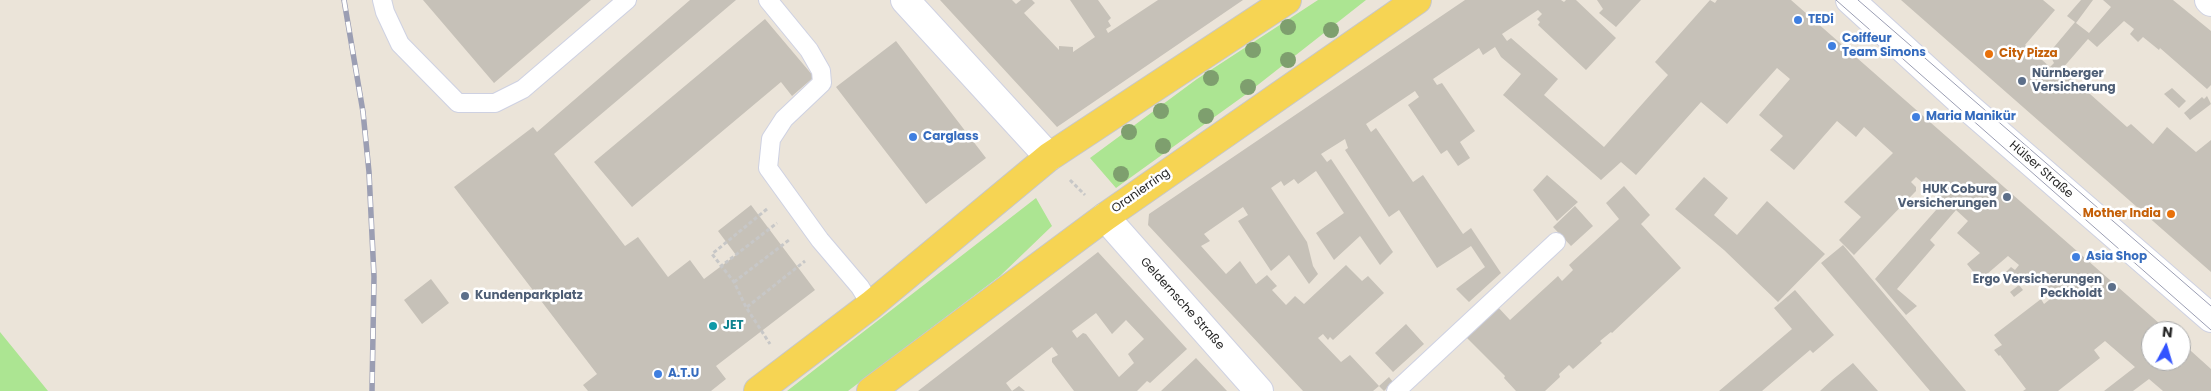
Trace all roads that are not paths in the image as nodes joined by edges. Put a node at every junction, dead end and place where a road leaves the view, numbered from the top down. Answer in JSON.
{"nodes":[{"id":1,"x":382,"y":0,"type":"edge"},
{"id":2,"x":627,"y":0,"type":"edge"},
{"id":3,"x":768,"y":0,"type":"edge"},
{"id":4,"x":905,"y":0,"type":"edge"},
{"id":5,"x":1287,"y":0,"type":"edge"},
{"id":6,"x":1417,"y":0,"type":"edge"},
{"id":7,"x":1850,"y":0,"type":"edge"},
{"id":8,"x":1049,"y":157,"type":"junction"},
{"id":9,"x":1104,"y":217,"type":"junction"},
{"id":10,"x":1556,"y":242,"type":"dead end"},
{"id":11,"x":871,"y":305,"type":"junction"},
{"id":12,"x":2211,"y":318,"type":"edge"},
{"id":13,"x":758,"y":391,"type":"edge"},
{"id":14,"x":872,"y":391,"type":"edge"},
{"id":15,"x":1259,"y":391,"type":"edge"},
{"id":16,"x":1396,"y":391,"type":"edge"}],
"edges":[{"from":1,"to":2,"type":"lane"},
{"from":3,"to":11,"type":"lane"},
{"from":4,"to":8,"type":"street"},
{"from":5,"to":8,"type":"main road"},
{"from":6,"to":9,"type":"main road","name":"Oranierring"},
{"from":7,"to":12,"type":"street","name":"Hülser Straße"},
{"from":8,"to":11,"type":"main road"},
{"from":9,"to":14,"type":"main road","name":"Oranierring"},
{"from":9,"to":15,"type":"street","name":"Geldernsche Straße"},
{"from":10,"to":16,"type":"lane"},
{"from":11,"to":13,"type":"main road"}]}
